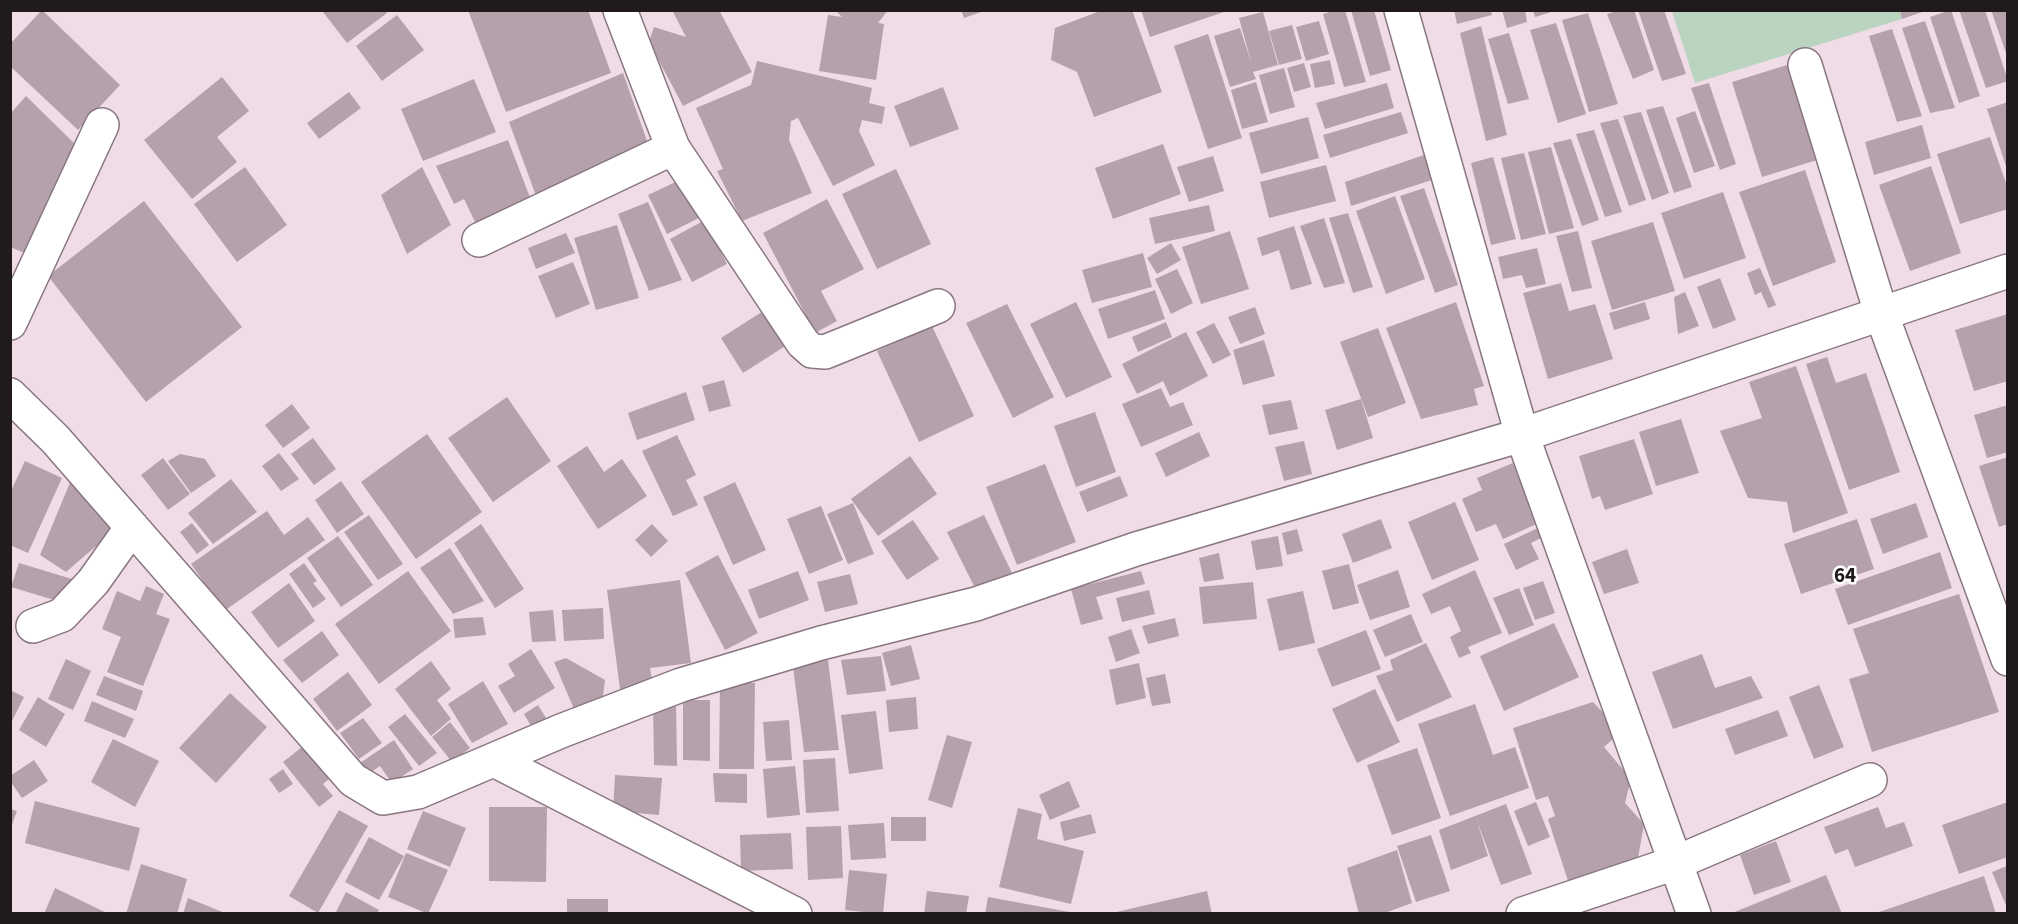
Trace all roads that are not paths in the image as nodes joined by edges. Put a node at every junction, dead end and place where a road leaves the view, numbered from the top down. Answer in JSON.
{"nodes":[{"id":1,"x":620,"y":10,"type":"edge"},
{"id":2,"x":1401,"y":10,"type":"edge"},
{"id":3,"x":1805,"y":65,"type":"dead end"},
{"id":4,"x":102,"y":125,"type":"dead end"},
{"id":5,"x":673,"y":147,"type":"junction"},
{"id":6,"x":479,"y":240,"type":"dead end"},
{"id":7,"x":2007,"y":271,"type":"edge"},
{"id":8,"x":938,"y":306,"type":"dead end"},
{"id":9,"x":1881,"y":313,"type":"junction"},
{"id":10,"x":10,"y":323,"type":"edge"},
{"id":11,"x":10,"y":395,"type":"edge"},
{"id":12,"x":1522,"y":435,"type":"junction"},
{"id":13,"x":132,"y":527,"type":"junction"},
{"id":14,"x":33,"y":626,"type":"dead end"},
{"id":15,"x":2007,"y":659,"type":"edge"},
{"id":16,"x":494,"y":760,"type":"junction"},
{"id":17,"x":1869,"y":780,"type":"dead end"},
{"id":18,"x":1675,"y":863,"type":"junction"},
{"id":19,"x":795,"y":914,"type":"edge"},
{"id":20,"x":1523,"y":914,"type":"edge"},
{"id":21,"x":1694,"y":914,"type":"edge"}],
"edges":[{"from":1,"to":5,"type":"street"},
{"from":2,"to":12,"type":"street"},
{"from":3,"to":9,"type":"street"},
{"from":4,"to":10,"type":"street"},
{"from":5,"to":6,"type":"street"},
{"from":5,"to":8,"type":"street"},
{"from":7,"to":9,"type":"street"},
{"from":9,"to":12,"type":"street"},
{"from":9,"to":15,"type":"street"},
{"from":11,"to":13,"type":"street"},
{"from":12,"to":16,"type":"street"},
{"from":12,"to":18,"type":"street"},
{"from":13,"to":14,"type":"street"},
{"from":13,"to":16,"type":"street"},
{"from":16,"to":19,"type":"street"},
{"from":17,"to":18,"type":"street"},
{"from":18,"to":20,"type":"street"},
{"from":18,"to":21,"type":"street"}]}
